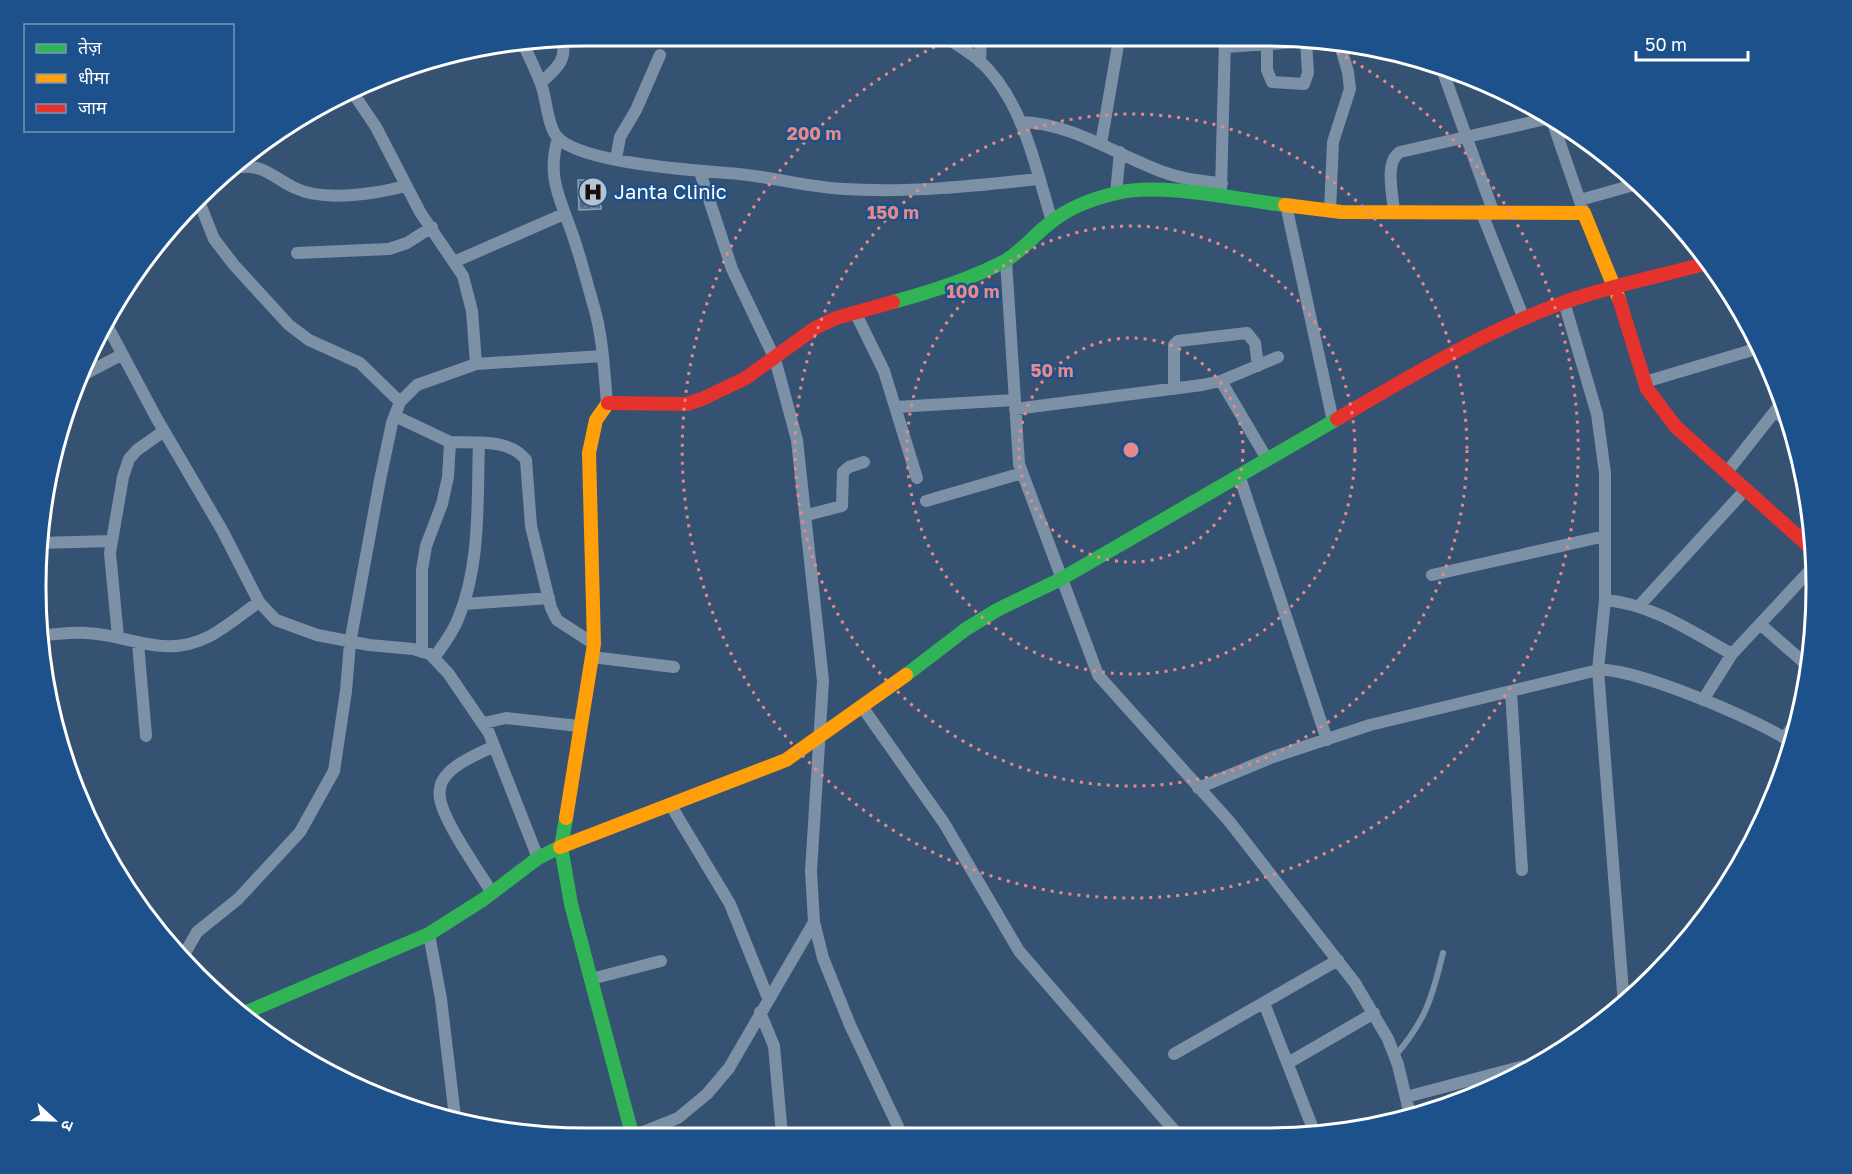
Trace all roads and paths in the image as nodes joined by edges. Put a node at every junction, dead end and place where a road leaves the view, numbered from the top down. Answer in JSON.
{"nodes":[{"id":1,"x":958,"y":46,"type":"edge"},
{"id":2,"x":981,"y":46,"type":"edge"},
{"id":3,"x":1118,"y":46,"type":"edge"},
{"id":4,"x":1226,"y":46,"type":"edge"},
{"id":5,"x":1267,"y":46,"type":"edge"},
{"id":6,"x":564,"y":47,"type":"edge"},
{"id":7,"x":1309,"y":49,"type":"edge"},
{"id":8,"x":526,"y":50,"type":"edge"},
{"id":9,"x":1342,"y":52,"type":"edge"},
{"id":10,"x":660,"y":55,"type":"dead end"},
{"id":11,"x":980,"y":62,"type":"junction"},
{"id":12,"x":1445,"y":77,"type":"edge"},
{"id":13,"x":541,"y":83,"type":"junction"},
{"id":14,"x":357,"y":98,"type":"edge"},
{"id":15,"x":1538,"y":121,"type":"edge"},
{"id":16,"x":1020,"y":122,"type":"junction"},
{"id":17,"x":1556,"y":132,"type":"edge"},
{"id":18,"x":558,"y":138,"type":"junction"},
{"id":19,"x":1468,"y":138,"type":"junction"},
{"id":20,"x":1101,"y":144,"type":"junction"},
{"id":21,"x":1120,"y":152,"type":"junction"},
{"id":22,"x":616,"y":159,"type":"junction"},
{"id":23,"x":247,"y":167,"type":"edge"},
{"id":24,"x":700,"y":172,"type":"junction"},
{"id":25,"x":1038,"y":179,"type":"junction"},
{"id":26,"x":1222,"y":183,"type":"junction"},
{"id":27,"x":405,"y":186,"type":"junction"},
{"id":28,"x":1628,"y":188,"type":"edge"},
{"id":29,"x":1116,"y":193,"type":"junction"},
{"id":30,"x":1221,"y":197,"type":"junction"},
{"id":31,"x":1286,"y":205,"type":"junction"},
{"id":32,"x":1582,"y":207,"type":"junction"},
{"id":33,"x":202,"y":208,"type":"edge"},
{"id":34,"x":1330,"y":211,"type":"junction"},
{"id":35,"x":1487,"y":211,"type":"junction"},
{"id":36,"x":1394,"y":212,"type":"junction"},
{"id":37,"x":564,"y":214,"type":"junction"},
{"id":38,"x":1052,"y":221,"type":"junction"},
{"id":39,"x":432,"y":227,"type":"junction"},
{"id":40,"x":297,"y":253,"type":"dead end"},
{"id":41,"x":1006,"y":260,"type":"junction"},
{"id":42,"x":456,"y":261,"type":"junction"},
{"id":43,"x":1699,"y":265,"type":"edge"},
{"id":44,"x":1615,"y":287,"type":"junction"},
{"id":45,"x":1564,"y":302,"type":"junction"},
{"id":46,"x":855,"y":312,"type":"junction"},
{"id":47,"x":1524,"y":319,"type":"junction"},
{"id":48,"x":111,"y":332,"type":"edge"},
{"id":49,"x":1751,"y":350,"type":"edge"},
{"id":50,"x":121,"y":355,"type":"junction"},
{"id":51,"x":603,"y":356,"type":"junction"},
{"id":52,"x":1278,"y":357,"type":"dead end"},
{"id":53,"x":775,"y":358,"type":"junction"},
{"id":54,"x":476,"y":364,"type":"junction"},
{"id":55,"x":1258,"y":366,"type":"junction"},
{"id":56,"x":92,"y":370,"type":"edge"},
{"id":57,"x":1221,"y":381,"type":"junction"},
{"id":58,"x":1645,"y":382,"type":"junction"},
{"id":59,"x":1174,"y":389,"type":"junction"},
{"id":60,"x":400,"y":402,"type":"junction"},
{"id":61,"x":607,"y":403,"type":"junction"},
{"id":62,"x":1015,"y":405,"type":"junction"},
{"id":63,"x":896,"y":407,"type":"junction"},
{"id":64,"x":1776,"y":410,"type":"edge"},
{"id":65,"x":395,"y":416,"type":"junction"},
{"id":66,"x":1333,"y":421,"type":"junction"},
{"id":67,"x":164,"y":431,"type":"junction"},
{"id":68,"x":450,"y":442,"type":"junction"},
{"id":69,"x":479,"y":443,"type":"junction"},
{"id":70,"x":1267,"y":459,"type":"junction"},
{"id":71,"x":864,"y":462,"type":"dead end"},
{"id":72,"x":1727,"y":471,"type":"junction"},
{"id":73,"x":1022,"y":473,"type":"junction"},
{"id":74,"x":1239,"y":475,"type":"junction"},
{"id":75,"x":917,"y":478,"type":"dead end"},
{"id":76,"x":1746,"y":489,"type":"junction"},
{"id":77,"x":926,"y":501,"type":"dead end"},
{"id":78,"x":807,"y":515,"type":"junction"},
{"id":79,"x":1605,"y":536,"type":"junction"},
{"id":80,"x":112,"y":541,"type":"junction"},
{"id":81,"x":1803,"y":541,"type":"edge"},
{"id":82,"x":49,"y":543,"type":"edge"},
{"id":83,"x":1432,"y":575,"type":"dead end"},
{"id":84,"x":1805,"y":575,"type":"edge"},
{"id":85,"x":1061,"y":579,"type":"junction"},
{"id":86,"x":549,"y":598,"type":"junction"},
{"id":87,"x":1605,"y":600,"type":"junction"},
{"id":88,"x":260,"y":602,"type":"junction"},
{"id":89,"x":464,"y":604,"type":"junction"},
{"id":90,"x":1639,"y":606,"type":"junction"},
{"id":91,"x":1760,"y":624,"type":"junction"},
{"id":92,"x":49,"y":635,"type":"edge"},
{"id":93,"x":118,"y":637,"type":"junction"},
{"id":94,"x":138,"y":643,"type":"junction"},
{"id":95,"x":350,"y":643,"type":"junction"},
{"id":96,"x":593,"y":650,"type":"junction"},
{"id":97,"x":422,"y":652,"type":"junction"},
{"id":98,"x":1732,"y":654,"type":"junction"},
{"id":99,"x":434,"y":658,"type":"junction"},
{"id":100,"x":1801,"y":660,"type":"edge"},
{"id":101,"x":674,"y":667,"type":"dead end"},
{"id":102,"x":1598,"y":670,"type":"junction"},
{"id":103,"x":1511,"y":691,"type":"junction"},
{"id":104,"x":1703,"y":700,"type":"junction"},
{"id":105,"x":863,"y":708,"type":"junction"},
{"id":106,"x":484,"y":723,"type":"junction"},
{"id":107,"x":579,"y":726,"type":"junction"},
{"id":108,"x":146,"y":736,"type":"dead end"},
{"id":109,"x":1784,"y":739,"type":"edge"},
{"id":110,"x":818,"y":740,"type":"junction"},
{"id":111,"x":1327,"y":740,"type":"junction"},
{"id":112,"x":494,"y":746,"type":"junction"},
{"id":113,"x":1198,"y":788,"type":"junction"},
{"id":114,"x":670,"y":804,"type":"junction"},
{"id":115,"x":561,"y":847,"type":"junction"},
{"id":116,"x":538,"y":858,"type":"junction"},
{"id":117,"x":1522,"y":870,"type":"dead end"},
{"id":118,"x":492,"y":893,"type":"junction"},
{"id":119,"x":814,"y":922,"type":"junction"},
{"id":120,"x":429,"y":934,"type":"junction"},
{"id":121,"x":187,"y":950,"type":"edge"},
{"id":122,"x":1443,"y":953,"type":"dead end"},
{"id":123,"x":1338,"y":960,"type":"junction"},
{"id":124,"x":661,"y":961,"type":"dead end"},
{"id":125,"x":591,"y":980,"type":"junction"},
{"id":126,"x":1623,"y":991,"type":"edge"},
{"id":127,"x":768,"y":998,"type":"junction"},
{"id":128,"x":1264,"y":1003,"type":"junction"},
{"id":129,"x":251,"y":1010,"type":"edge"},
{"id":130,"x":760,"y":1012,"type":"junction"},
{"id":131,"x":1374,"y":1013,"type":"junction"},
{"id":132,"x":1174,"y":1054,"type":"dead end"},
{"id":133,"x":1395,"y":1056,"type":"junction"},
{"id":134,"x":1288,"y":1063,"type":"junction"},
{"id":135,"x":1507,"y":1070,"type":"edge"},
{"id":136,"x":1406,"y":1096,"type":"junction"},
{"id":137,"x":1409,"y":1108,"type":"edge"},
{"id":138,"x":454,"y":1111,"type":"edge"},
{"id":139,"x":1312,"y":1125,"type":"edge"},
{"id":140,"x":630,"y":1128,"type":"edge"},
{"id":141,"x":653,"y":1128,"type":"edge"},
{"id":142,"x":781,"y":1128,"type":"edge"},
{"id":143,"x":899,"y":1128,"type":"edge"},
{"id":144,"x":1172,"y":1128,"type":"edge"}],
"edges":[{"from":1,"to":11,"type":"street"},
{"from":2,"to":11,"type":"street"},
{"from":3,"to":20,"type":"street"},
{"from":4,"to":26,"type":"street"},
{"from":5,"to":7,"type":"street"},
{"from":6,"to":13,"type":"street"},
{"from":8,"to":13,"type":"street"},
{"from":9,"to":34,"type":"street"},
{"from":10,"to":22,"type":"street"},
{"from":11,"to":16,"type":"street"},
{"from":12,"to":19,"type":"street"},
{"from":13,"to":18,"type":"street"},
{"from":14,"to":27,"type":"street"},
{"from":15,"to":19,"type":"street"},
{"from":16,"to":20,"type":"street"},
{"from":16,"to":25,"type":"street"},
{"from":17,"to":32,"type":"street"},
{"from":18,"to":22,"type":"street"},
{"from":18,"to":37,"type":"street"},
{"from":19,"to":35,"type":"street"},
{"from":19,"to":36,"type":"street"},
{"from":20,"to":21,"type":"street"},
{"from":21,"to":26,"type":"street"},
{"from":21,"to":29,"type":"street"},
{"from":22,"to":24,"type":"street"},
{"from":23,"to":27,"type":"street"},
{"from":24,"to":25,"type":"street"},
{"from":24,"to":53,"type":"street"},
{"from":25,"to":38,"type":"street"},
{"from":26,"to":30,"type":"street"},
{"from":27,"to":39,"type":"street"},
{"from":28,"to":32,"type":"street"},
{"from":29,"to":30,"type":"street"},
{"from":29,"to":38,"type":"street"},
{"from":30,"to":31,"type":"street"},
{"from":31,"to":34,"type":"street"},
{"from":31,"to":66,"type":"street"},
{"from":32,"to":35,"type":"street"},
{"from":32,"to":44,"type":"street"},
{"from":33,"to":60,"type":"street"},
{"from":34,"to":36,"type":"street"},
{"from":35,"to":36,"type":"street"},
{"from":35,"to":47,"type":"street"},
{"from":37,"to":42,"type":"street"},
{"from":37,"to":51,"type":"street"},
{"from":38,"to":41,"type":"street"},
{"from":39,"to":40,"type":"street"},
{"from":39,"to":42,"type":"street"},
{"from":41,"to":46,"type":"street"},
{"from":41,"to":62,"type":"street"},
{"from":42,"to":54,"type":"street"},
{"from":43,"to":44,"type":"street"},
{"from":44,"to":45,"type":"street"},
{"from":44,"to":58,"type":"street"},
{"from":45,"to":47,"type":"street"},
{"from":45,"to":79,"type":"street"},
{"from":46,"to":53,"type":"street"},
{"from":46,"to":63,"type":"street"},
{"from":47,"to":66,"type":"street"},
{"from":48,"to":50,"type":"street"},
{"from":49,"to":58,"type":"street"},
{"from":50,"to":56,"type":"street"},
{"from":50,"to":67,"type":"street"},
{"from":51,"to":54,"type":"street"},
{"from":51,"to":61,"type":"street"},
{"from":52,"to":55,"type":"street"},
{"from":53,"to":61,"type":"street"},
{"from":53,"to":78,"type":"street"},
{"from":54,"to":60,"type":"street"},
{"from":55,"to":57,"type":"street"},
{"from":55,"to":59,"type":"street"},
{"from":57,"to":59,"type":"street"},
{"from":57,"to":70,"type":"street"},
{"from":58,"to":72,"type":"street"},
{"from":59,"to":62,"type":"street"},
{"from":60,"to":65,"type":"street"},
{"from":61,"to":96,"type":"street"},
{"from":62,"to":63,"type":"street"},
{"from":62,"to":73,"type":"street"},
{"from":63,"to":75,"type":"street"},
{"from":64,"to":72,"type":"street"},
{"from":65,"to":68,"type":"street"},
{"from":65,"to":95,"type":"street"},
{"from":66,"to":70,"type":"street"},
{"from":67,"to":80,"type":"street"},
{"from":67,"to":88,"type":"street"},
{"from":68,"to":69,"type":"street"},
{"from":68,"to":97,"type":"street"},
{"from":69,"to":86,"type":"street"},
{"from":69,"to":89,"type":"street"},
{"from":70,"to":74,"type":"street"},
{"from":71,"to":78,"type":"street"},
{"from":72,"to":76,"type":"street"},
{"from":73,"to":77,"type":"street"},
{"from":73,"to":85,"type":"street"},
{"from":74,"to":85,"type":"street"},
{"from":74,"to":111,"type":"street"},
{"from":76,"to":81,"type":"street"},
{"from":76,"to":90,"type":"street"},
{"from":78,"to":110,"type":"street"},
{"from":79,"to":83,"type":"street"},
{"from":79,"to":87,"type":"street"},
{"from":80,"to":82,"type":"street"},
{"from":80,"to":93,"type":"street"},
{"from":84,"to":91,"type":"street"},
{"from":85,"to":105,"type":"street"},
{"from":85,"to":113,"type":"street"},
{"from":86,"to":89,"type":"street"},
{"from":86,"to":96,"type":"street"},
{"from":87,"to":90,"type":"street"},
{"from":87,"to":102,"type":"street"},
{"from":88,"to":94,"type":"street"},
{"from":88,"to":95,"type":"street"},
{"from":89,"to":99,"type":"street"},
{"from":90,"to":98,"type":"street"},
{"from":91,"to":98,"type":"street"},
{"from":91,"to":100,"type":"street"},
{"from":92,"to":93,"type":"street"},
{"from":93,"to":94,"type":"street"},
{"from":94,"to":108,"type":"street"},
{"from":95,"to":97,"type":"street"},
{"from":95,"to":121,"type":"street"},
{"from":96,"to":101,"type":"street"},
{"from":96,"to":107,"type":"street"},
{"from":97,"to":99,"type":"street"},
{"from":98,"to":104,"type":"street"},
{"from":99,"to":106,"type":"street"},
{"from":102,"to":103,"type":"street"},
{"from":102,"to":104,"type":"street"},
{"from":102,"to":126,"type":"street"},
{"from":103,"to":111,"type":"street"},
{"from":103,"to":117,"type":"street"},
{"from":104,"to":109,"type":"street"},
{"from":105,"to":110,"type":"street"},
{"from":105,"to":144,"type":"street"},
{"from":106,"to":107,"type":"street"},
{"from":106,"to":112,"type":"street"},
{"from":107,"to":115,"type":"street"},
{"from":110,"to":114,"type":"street"},
{"from":110,"to":119,"type":"street"},
{"from":111,"to":113,"type":"street"},
{"from":112,"to":116,"type":"street"},
{"from":112,"to":118,"type":"street"},
{"from":113,"to":123,"type":"street"},
{"from":114,"to":115,"type":"street"},
{"from":114,"to":127,"type":"street"},
{"from":115,"to":116,"type":"street"},
{"from":115,"to":125,"type":"street"},
{"from":116,"to":118,"type":"street"},
{"from":118,"to":120,"type":"street"},
{"from":119,"to":127,"type":"street"},
{"from":119,"to":143,"type":"street"},
{"from":120,"to":129,"type":"street"},
{"from":120,"to":138,"type":"street"},
{"from":122,"to":133,"type":"lane"},
{"from":123,"to":128,"type":"street"},
{"from":123,"to":131,"type":"street"},
{"from":124,"to":125,"type":"street"},
{"from":125,"to":140,"type":"street"},
{"from":127,"to":130,"type":"street"},
{"from":128,"to":132,"type":"street"},
{"from":128,"to":134,"type":"street"},
{"from":130,"to":141,"type":"street"},
{"from":130,"to":142,"type":"street"},
{"from":131,"to":133,"type":"street"},
{"from":131,"to":134,"type":"street"},
{"from":133,"to":136,"type":"street"},
{"from":134,"to":139,"type":"street"},
{"from":135,"to":136,"type":"street"},
{"from":136,"to":137,"type":"street"}]}
